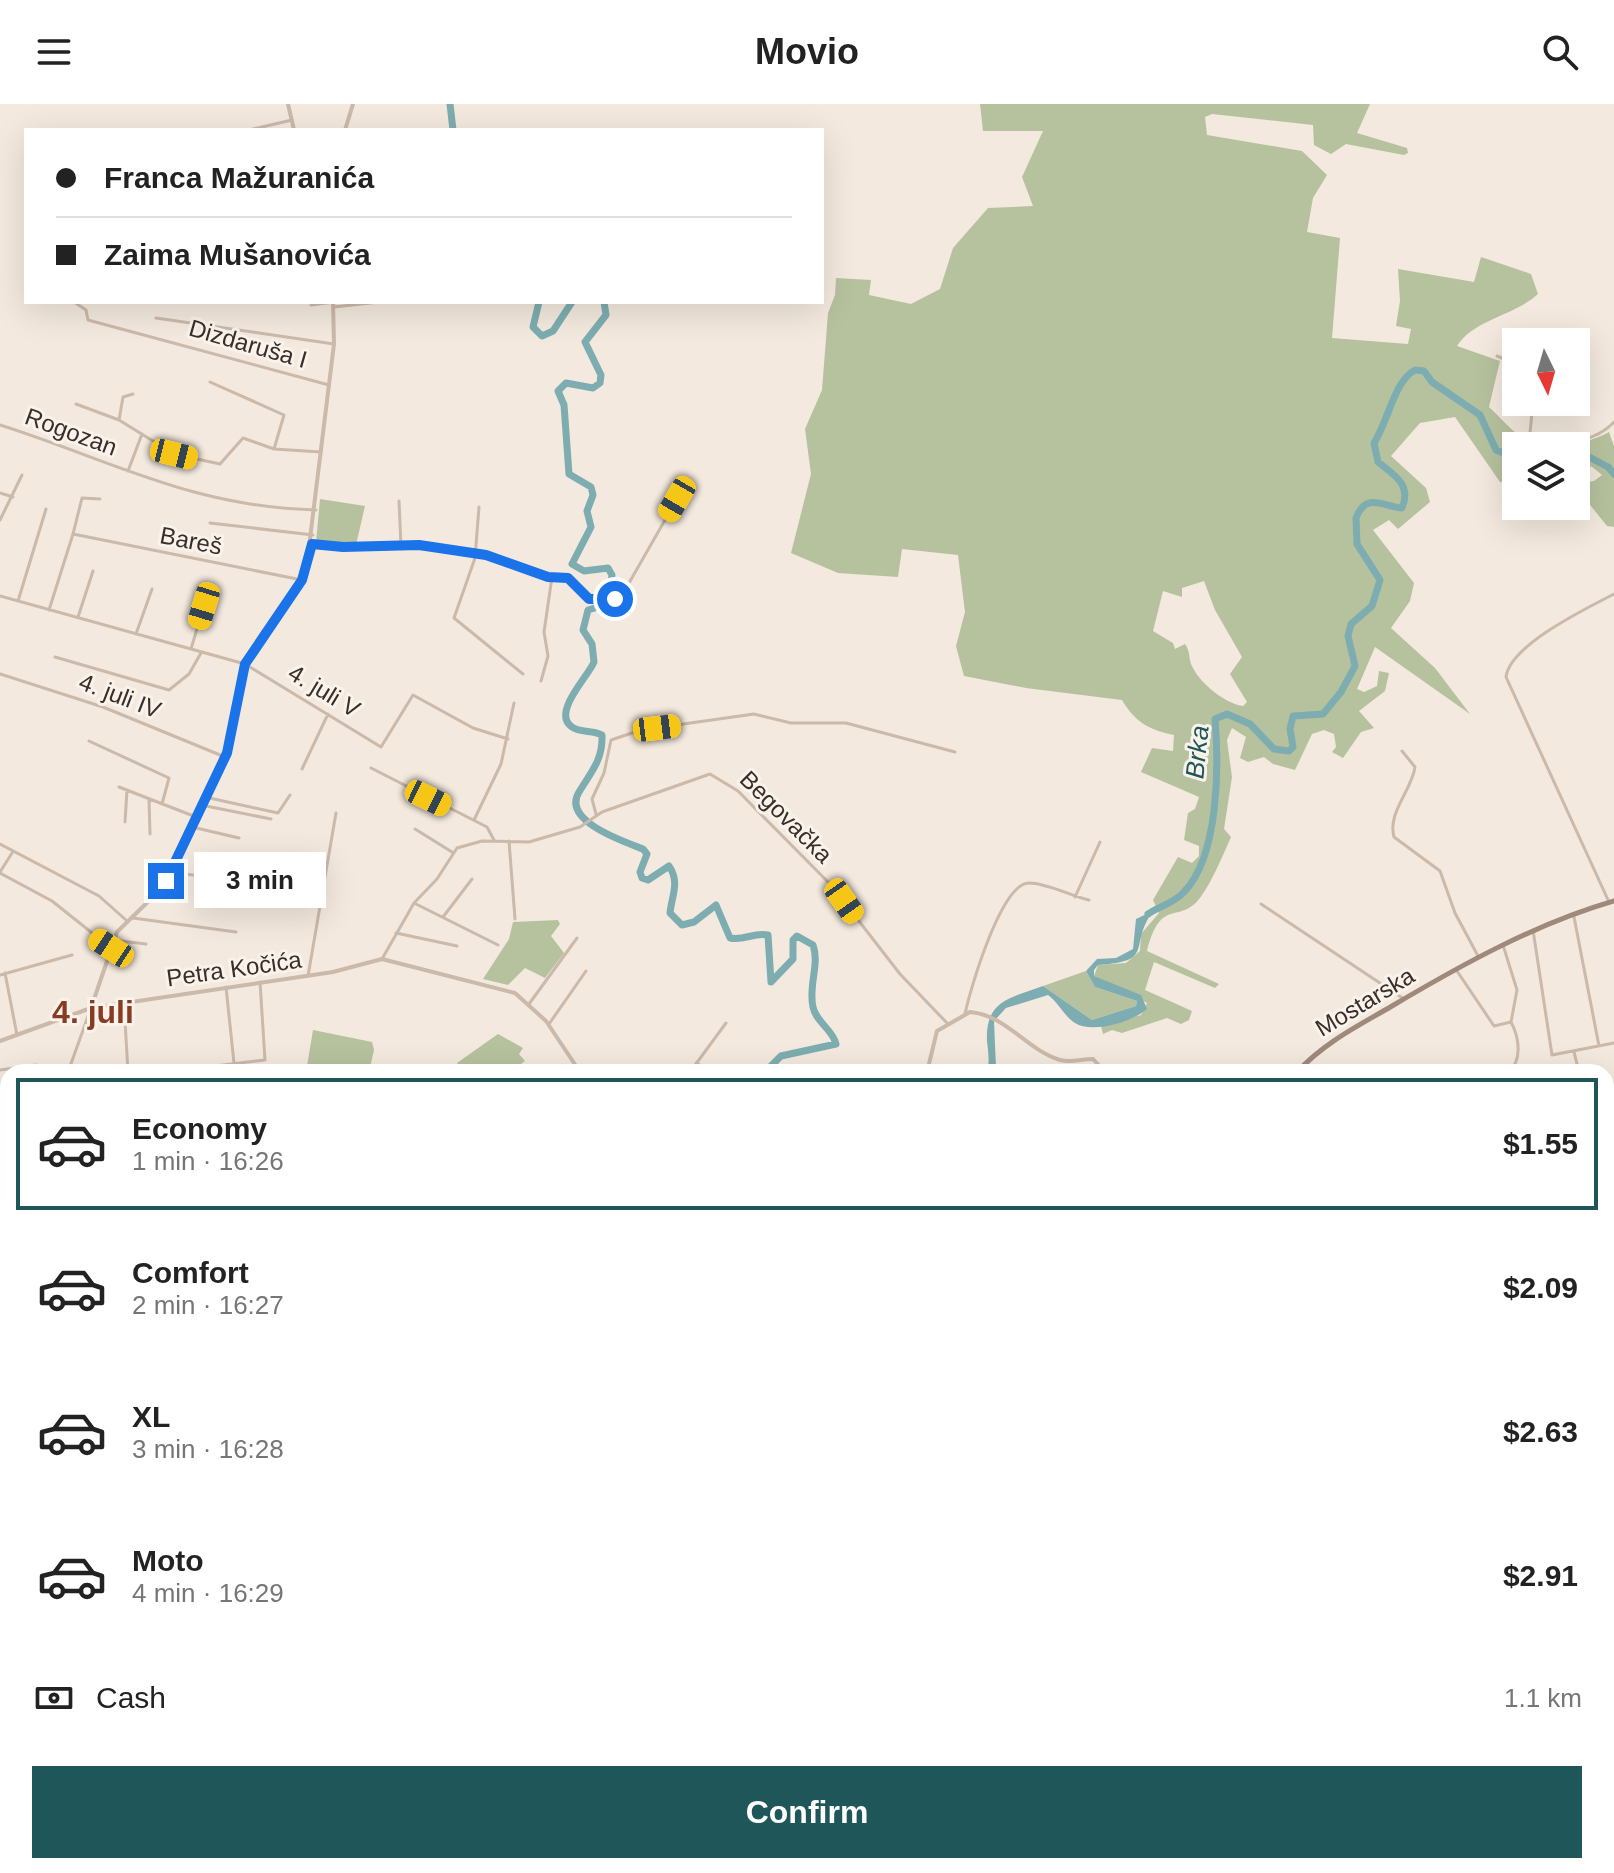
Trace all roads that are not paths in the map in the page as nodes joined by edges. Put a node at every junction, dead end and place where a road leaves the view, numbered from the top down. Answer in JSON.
{"nodes":[{"id":1,"x":288,"y":104,"type":"edge"},
{"id":2,"x":353,"y":104,"type":"edge"},
{"id":3,"x":293,"y":120,"type":"junction"},
{"id":4,"x":258,"y":128,"type":"edge"},
{"id":5,"x":294,"y":128,"type":"edge"},
{"id":6,"x":346,"y":128,"type":"edge"},
{"id":7,"x":77,"y":304,"type":"edge"},
{"id":8,"x":334,"y":304,"type":"edge"},
{"id":9,"x":311,"y":305,"type":"dead end"},
{"id":10,"x":156,"y":318,"type":"dead end"},
{"id":11,"x":334,"y":344,"type":"junction"},
{"id":12,"x":1497,"y":356,"type":"dead end"},
{"id":13,"x":1502,"y":358,"type":"edge"},
{"id":14,"x":210,"y":382,"type":"dead end"},
{"id":15,"x":329,"y":385,"type":"junction"},
{"id":16,"x":133,"y":394,"type":"dead end"},
{"id":17,"x":76,"y":404,"type":"dead end"},
{"id":18,"x":1532,"y":416,"type":"edge"},
{"id":19,"x":119,"y":420,"type":"junction"},
{"id":20,"x":1614,"y":422,"type":"edge"},
{"id":21,"x":0,"y":425,"type":"edge"},
{"id":22,"x":142,"y":434,"type":"junction"},
{"id":23,"x":274,"y":449,"type":"junction"},
{"id":24,"x":323,"y":452,"type":"junction"},
{"id":25,"x":128,"y":471,"type":"junction"},
{"id":26,"x":22,"y":475,"type":"dead end"},
{"id":27,"x":0,"y":493,"type":"edge"},
{"id":28,"x":13,"y":497,"type":"junction"},
{"id":29,"x":100,"y":499,"type":"dead end"},
{"id":30,"x":677,"y":499,"type":"dead end"},
{"id":31,"x":399,"y":501,"type":"dead end"},
{"id":32,"x":479,"y":507,"type":"dead end"},
{"id":33,"x":46,"y":509,"type":"dead end"},
{"id":34,"x":316,"y":510,"type":"junction"},
{"id":35,"x":0,"y":520,"type":"edge"},
{"id":36,"x":210,"y":523,"type":"dead end"},
{"id":37,"x":73,"y":534,"type":"junction"},
{"id":38,"x":313,"y":535,"type":"junction"},
{"id":39,"x":312,"y":544,"type":"junction"},
{"id":40,"x":401,"y":546,"type":"junction"},
{"id":41,"x":473,"y":553,"type":"junction"},
{"id":42,"x":93,"y":571,"type":"dead end"},
{"id":43,"x":552,"y":577,"type":"junction"},
{"id":44,"x":302,"y":580,"type":"junction"},
{"id":45,"x":152,"y":589,"type":"dead end"},
{"id":46,"x":1614,"y":594,"type":"edge"},
{"id":47,"x":207,"y":595,"type":"dead end"},
{"id":48,"x":0,"y":596,"type":"edge"},
{"id":49,"x":18,"y":601,"type":"junction"},
{"id":50,"x":49,"y":610,"type":"junction"},
{"id":51,"x":78,"y":618,"type":"junction"},
{"id":52,"x":136,"y":634,"type":"junction"},
{"id":53,"x":191,"y":649,"type":"junction"},
{"id":54,"x":201,"y":652,"type":"junction"},
{"id":55,"x":55,"y":657,"type":"dead end"},
{"id":56,"x":245,"y":664,"type":"junction"},
{"id":57,"x":0,"y":674,"type":"edge"},
{"id":58,"x":523,"y":674,"type":"dead end"},
{"id":59,"x":541,"y":681,"type":"dead end"},
{"id":60,"x":514,"y":703,"type":"dead end"},
{"id":61,"x":328,"y":714,"type":"junction"},
{"id":62,"x":508,"y":739,"type":"junction"},
{"id":63,"x":89,"y":741,"type":"dead end"},
{"id":64,"x":1402,"y":751,"type":"dead end"},
{"id":65,"x":955,"y":752,"type":"dead end"},
{"id":66,"x":225,"y":757,"type":"junction"},
{"id":67,"x":371,"y":768,"type":"dead end"},
{"id":68,"x":302,"y":769,"type":"dead end"},
{"id":69,"x":119,"y":787,"type":"dead end"},
{"id":70,"x":127,"y":790,"type":"junction"},
{"id":71,"x":290,"y":795,"type":"dead end"},
{"id":72,"x":205,"y":797,"type":"junction"},
{"id":73,"x":149,"y":799,"type":"junction"},
{"id":74,"x":162,"y":804,"type":"junction"},
{"id":75,"x":201,"y":805,"type":"junction"},
{"id":76,"x":336,"y":813,"type":"dead end"},
{"id":77,"x":594,"y":816,"type":"junction"},
{"id":78,"x":196,"y":817,"type":"junction"},
{"id":79,"x":271,"y":819,"type":"dead end"},
{"id":80,"x":474,"y":820,"type":"junction"},
{"id":81,"x":125,"y":822,"type":"dead end"},
{"id":82,"x":192,"y":827,"type":"junction"},
{"id":83,"x":415,"y":829,"type":"dead end"},
{"id":84,"x":150,"y":834,"type":"dead end"},
{"id":85,"x":239,"y":838,"type":"dead end"},
{"id":86,"x":494,"y":840,"type":"junction"},
{"id":87,"x":509,"y":841,"type":"junction"},
{"id":88,"x":1100,"y":842,"type":"dead end"},
{"id":89,"x":0,"y":844,"type":"edge"},
{"id":90,"x":452,"y":852,"type":"junction"},
{"id":91,"x":12,"y":853,"type":"junction"},
{"id":92,"x":261,"y":860,"type":"dead end"},
{"id":93,"x":171,"y":872,"type":"junction"},
{"id":94,"x":0,"y":873,"type":"edge"},
{"id":95,"x":472,"y":879,"type":"dead end"},
{"id":96,"x":1075,"y":897,"type":"junction"},
{"id":97,"x":1089,"y":900,"type":"dead end"},
{"id":98,"x":1612,"y":902,"type":"edge"},
{"id":99,"x":414,"y":903,"type":"junction"},
{"id":100,"x":1261,"y":904,"type":"dead end"},
{"id":101,"x":1573,"y":915,"type":"junction"},
{"id":102,"x":443,"y":917,"type":"junction"},
{"id":103,"x":128,"y":919,"type":"junction"},
{"id":104,"x":515,"y":919,"type":"dead end"},
{"id":105,"x":1533,"y":930,"type":"junction"},
{"id":106,"x":236,"y":932,"type":"dead end"},
{"id":107,"x":396,"y":933,"type":"junction"},
{"id":108,"x":577,"y":938,"type":"dead end"},
{"id":109,"x":113,"y":940,"type":"junction"},
{"id":110,"x":146,"y":944,"type":"dead end"},
{"id":111,"x":1503,"y":944,"type":"junction"},
{"id":112,"x":498,"y":945,"type":"dead end"},
{"id":113,"x":457,"y":946,"type":"dead end"},
{"id":114,"x":111,"y":948,"type":"junction"},
{"id":115,"x":72,"y":955,"type":"dead end"},
{"id":116,"x":1478,"y":956,"type":"junction"},
{"id":117,"x":382,"y":959,"type":"junction"},
{"id":118,"x":1455,"y":969,"type":"junction"},
{"id":119,"x":586,"y":971,"type":"dead end"},
{"id":120,"x":5,"y":973,"type":"junction"},
{"id":121,"x":0,"y":975,"type":"edge"},
{"id":122,"x":308,"y":976,"type":"junction"},
{"id":123,"x":260,"y":982,"type":"junction"},
{"id":124,"x":226,"y":987,"type":"junction"},
{"id":125,"x":1404,"y":999,"type":"junction"},
{"id":126,"x":124,"y":1003,"type":"junction"},
{"id":127,"x":529,"y":1004,"type":"junction"},
{"id":128,"x":91,"y":1008,"type":"junction"},
{"id":129,"x":965,"y":1014,"type":"junction"},
{"id":130,"x":1511,"y":1022,"type":"junction"},
{"id":131,"x":726,"y":1023,"type":"dead end"},
{"id":132,"x":947,"y":1023,"type":"junction"},
{"id":133,"x":549,"y":1024,"type":"junction"},
{"id":134,"x":17,"y":1035,"type":"junction"},
{"id":135,"x":0,"y":1041,"type":"edge"},
{"id":136,"x":1614,"y":1043,"type":"edge"},
{"id":137,"x":1599,"y":1046,"type":"junction"},
{"id":138,"x":1574,"y":1052,"type":"junction"},
{"id":139,"x":696,"y":1063,"type":"edge"},
{"id":140,"x":1306,"y":1063,"type":"edge"},
{"id":141,"x":71,"y":1064,"type":"edge"},
{"id":142,"x":128,"y":1064,"type":"edge"},
{"id":143,"x":234,"y":1064,"type":"edge"},
{"id":144,"x":238,"y":1064,"type":"edge"},
{"id":145,"x":575,"y":1064,"type":"edge"},
{"id":146,"x":929,"y":1064,"type":"edge"},
{"id":147,"x":1097,"y":1064,"type":"edge"},
{"id":148,"x":1513,"y":1064,"type":"edge"},
{"id":149,"x":1577,"y":1064,"type":"edge"}],
"edges":[{"from":1,"to":3,"type":"street"},
{"from":2,"to":6,"type":"street"},
{"from":3,"to":4,"type":"street"},
{"from":3,"to":5,"type":"street"},
{"from":7,"to":15,"type":"street","name":"Dizdaruša I"},
{"from":8,"to":9,"type":"street"},
{"from":8,"to":11,"type":"street"},
{"from":10,"to":11,"type":"street"},
{"from":11,"to":15,"type":"street"},
{"from":12,"to":13,"type":"street"},
{"from":14,"to":23,"type":"street"},
{"from":15,"to":24,"type":"street"},
{"from":16,"to":19,"type":"street","name":"Rogozan"},
{"from":17,"to":19,"type":"street","name":"Rogozan"},
{"from":18,"to":20,"type":"street"},
{"from":19,"to":22,"type":"street","name":"Rogozan"},
{"from":21,"to":25,"type":"street","name":"Rogozan"},
{"from":22,"to":23,"type":"street","name":"Rogozan"},
{"from":22,"to":25,"type":"street"},
{"from":23,"to":24,"type":"street","name":"Rogozan"},
{"from":24,"to":34,"type":"street"},
{"from":25,"to":34,"type":"street","name":"Rogozan"},
{"from":26,"to":28,"type":"street"},
{"from":27,"to":28,"type":"street"},
{"from":28,"to":35,"type":"street"},
{"from":29,"to":37,"type":"street"},
{"from":30,"to":43,"type":"street"},
{"from":31,"to":40,"type":"street"},
{"from":32,"to":41,"type":"street"},
{"from":33,"to":49,"type":"street"},
{"from":34,"to":38,"type":"street"},
{"from":36,"to":38,"type":"street","name":"Bareš"},
{"from":37,"to":44,"type":"street","name":"Bareš"},
{"from":37,"to":50,"type":"street"},
{"from":38,"to":39,"type":"street"},
{"from":39,"to":40,"type":"street"},
{"from":39,"to":44,"type":"street"},
{"from":40,"to":41,"type":"street"},
{"from":41,"to":43,"type":"street"},
{"from":41,"to":58,"type":"street"},
{"from":42,"to":51,"type":"street"},
{"from":43,"to":59,"type":"street"},
{"from":44,"to":56,"type":"street"},
{"from":45,"to":52,"type":"street"},
{"from":46,"to":98,"type":"street"},
{"from":47,"to":53,"type":"street","name":"Bareš"},
{"from":48,"to":49,"type":"street"},
{"from":49,"to":50,"type":"street"},
{"from":50,"to":51,"type":"street"},
{"from":51,"to":52,"type":"street"},
{"from":52,"to":53,"type":"street"},
{"from":53,"to":54,"type":"street"},
{"from":54,"to":55,"type":"street"},
{"from":54,"to":56,"type":"street"},
{"from":56,"to":61,"type":"street","name":"4. juli V"},
{"from":56,"to":66,"type":"street"},
{"from":57,"to":66,"type":"street","name":"4. juli IV"},
{"from":60,"to":62,"type":"street"},
{"from":61,"to":62,"type":"street","name":"4. juli V"},
{"from":61,"to":68,"type":"street"},
{"from":62,"to":80,"type":"street"},
{"from":63,"to":74,"type":"street"},
{"from":64,"to":116,"type":"street"},
{"from":65,"to":77,"type":"street"},
{"from":66,"to":72,"type":"street"},
{"from":67,"to":80,"type":"street"},
{"from":69,"to":70,"type":"street"},
{"from":70,"to":73,"type":"street"},
{"from":70,"to":81,"type":"street"},
{"from":71,"to":72,"type":"street"},
{"from":72,"to":75,"type":"street"},
{"from":73,"to":74,"type":"street"},
{"from":73,"to":84,"type":"street"},
{"from":74,"to":78,"type":"street"},
{"from":75,"to":78,"type":"street"},
{"from":75,"to":79,"type":"street"},
{"from":76,"to":122,"type":"street"},
{"from":77,"to":87,"type":"street"},
{"from":77,"to":132,"type":"street","name":"Begovačka"},
{"from":78,"to":82,"type":"street"},
{"from":80,"to":86,"type":"street"},
{"from":82,"to":85,"type":"street"},
{"from":82,"to":93,"type":"street"},
{"from":83,"to":90,"type":"street"},
{"from":86,"to":87,"type":"street"},
{"from":86,"to":90,"type":"street"},
{"from":87,"to":104,"type":"street"},
{"from":88,"to":96,"type":"street"},
{"from":89,"to":91,"type":"street"},
{"from":90,"to":99,"type":"street"},
{"from":91,"to":94,"type":"street"},
{"from":91,"to":103,"type":"street"},
{"from":92,"to":93,"type":"street"},
{"from":93,"to":103,"type":"street"},
{"from":94,"to":114,"type":"street"},
{"from":95,"to":102,"type":"street"},
{"from":96,"to":97,"type":"street"},
{"from":96,"to":129,"type":"street"},
{"from":98,"to":101,"type":"main road","name":"Mostarska"},
{"from":99,"to":102,"type":"street"},
{"from":99,"to":107,"type":"street"},
{"from":100,"to":125,"type":"street"},
{"from":101,"to":105,"type":"main road","name":"Mostarska"},
{"from":101,"to":137,"type":"street"},
{"from":102,"to":112,"type":"street"},
{"from":103,"to":106,"type":"street"},
{"from":103,"to":109,"type":"street"},
{"from":105,"to":111,"type":"main road","name":"Mostarska"},
{"from":105,"to":138,"type":"street"},
{"from":107,"to":113,"type":"street"},
{"from":107,"to":117,"type":"street"},
{"from":108,"to":127,"type":"street"},
{"from":109,"to":110,"type":"street"},
{"from":109,"to":114,"type":"street"},
{"from":111,"to":116,"type":"main road","name":"Mostarska"},
{"from":111,"to":130,"type":"street"},
{"from":114,"to":128,"type":"street"},
{"from":115,"to":120,"type":"street"},
{"from":116,"to":118,"type":"main road","name":"Mostarska"},
{"from":117,"to":122,"type":"street","name":"Petra Kočića"},
{"from":117,"to":127,"type":"street"},
{"from":118,"to":125,"type":"main road","name":"Mostarska"},
{"from":118,"to":130,"type":"street"},
{"from":119,"to":133,"type":"street"},
{"from":120,"to":121,"type":"street"},
{"from":120,"to":134,"type":"street"},
{"from":122,"to":123,"type":"street","name":"Petra Kočića"},
{"from":123,"to":124,"type":"street","name":"Petra Kočića"},
{"from":123,"to":144,"type":"street"},
{"from":124,"to":126,"type":"street","name":"Petra Kočića"},
{"from":124,"to":143,"type":"street"},
{"from":125,"to":140,"type":"main road","name":"Mostarska"},
{"from":126,"to":128,"type":"street","name":"Petra Kočića"},
{"from":126,"to":142,"type":"street"},
{"from":127,"to":133,"type":"street"},
{"from":128,"to":134,"type":"street","name":"Petra Kočića"},
{"from":128,"to":141,"type":"street"},
{"from":129,"to":132,"type":"street"},
{"from":129,"to":147,"type":"street"},
{"from":130,"to":148,"type":"street"},
{"from":131,"to":139,"type":"street"},
{"from":132,"to":146,"type":"street"},
{"from":133,"to":145,"type":"street"},
{"from":134,"to":135,"type":"street","name":"Petra Kočića"},
{"from":136,"to":137,"type":"street"},
{"from":137,"to":138,"type":"street"},
{"from":138,"to":149,"type":"street"}]}
